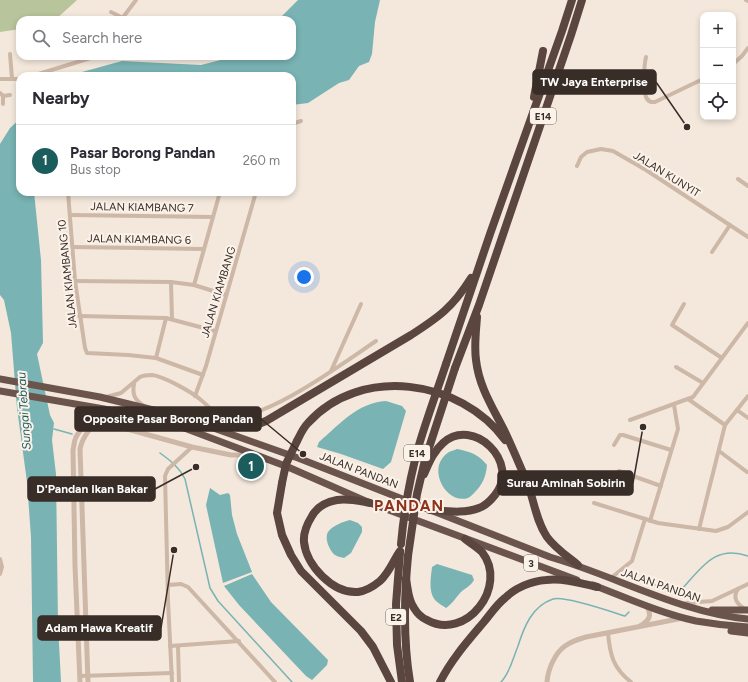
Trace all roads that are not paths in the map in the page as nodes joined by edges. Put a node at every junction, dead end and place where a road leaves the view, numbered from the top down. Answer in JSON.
{"nodes":[{"id":1,"x":136,"y":0,"type":"edge"},
{"id":2,"x":572,"y":0,"type":"edge"},
{"id":3,"x":582,"y":0,"type":"edge"},
{"id":4,"x":111,"y":12,"type":"dead end"},
{"id":5,"x":117,"y":16,"type":"edge"},
{"id":6,"x":123,"y":16,"type":"edge"},
{"id":7,"x":748,"y":48,"type":"edge"},
{"id":8,"x":543,"y":51,"type":"dead end"},
{"id":9,"x":10,"y":54,"type":"dead end"},
{"id":10,"x":646,"y":57,"type":"dead end"},
{"id":11,"x":84,"y":60,"type":"edge"},
{"id":12,"x":736,"y":61,"type":"edge"},
{"id":13,"x":45,"y":72,"type":"edge"},
{"id":14,"x":12,"y":78,"type":"junction"},
{"id":15,"x":16,"y":78,"type":"edge"},
{"id":16,"x":0,"y":79,"type":"edge"},
{"id":17,"x":700,"y":80,"type":"edge"},
{"id":18,"x":1,"y":95,"type":"edge"},
{"id":19,"x":10,"y":95,"type":"dead end"},
{"id":20,"x":3,"y":104,"type":"dead end"},
{"id":21,"x":301,"y":121,"type":"dead end"},
{"id":22,"x":529,"y":121,"type":"junction"},
{"id":23,"x":296,"y":123,"type":"edge"},
{"id":24,"x":577,"y":166,"type":"dead end"},
{"id":25,"x":738,"y":179,"type":"dead end"},
{"id":26,"x":748,"y":186,"type":"edge"},
{"id":27,"x":69,"y":196,"type":"edge"},
{"id":28,"x":219,"y":196,"type":"edge"},
{"id":29,"x":255,"y":196,"type":"edge"},
{"id":30,"x":71,"y":215,"type":"junction"},
{"id":31,"x":213,"y":217,"type":"junction"},
{"id":32,"x":730,"y":225,"type":"junction"},
{"id":33,"x":748,"y":237,"type":"edge"},
{"id":34,"x":73,"y":247,"type":"junction"},
{"id":35,"x":204,"y":249,"type":"junction"},
{"id":36,"x":712,"y":252,"type":"dead end"},
{"id":37,"x":478,"y":267,"type":"junction"},
{"id":38,"x":75,"y":281,"type":"junction"},
{"id":39,"x":171,"y":282,"type":"junction"},
{"id":40,"x":194,"y":285,"type":"junction"},
{"id":41,"x":226,"y":295,"type":"junction"},
{"id":42,"x":361,"y":304,"type":"dead end"},
{"id":43,"x":684,"y":304,"type":"dead end"},
{"id":44,"x":479,"y":305,"type":"junction"},
{"id":45,"x":79,"y":316,"type":"junction"},
{"id":46,"x":166,"y":318,"type":"junction"},
{"id":47,"x":172,"y":319,"type":"junction"},
{"id":48,"x":748,"y":323,"type":"edge"},
{"id":49,"x":215,"y":331,"type":"junction"},
{"id":50,"x":376,"y":342,"type":"dead end"},
{"id":51,"x":156,"y":358,"type":"junction"},
{"id":52,"x":722,"y":358,"type":"junction"},
{"id":53,"x":676,"y":367,"type":"dead end"},
{"id":54,"x":331,"y":371,"type":"junction"},
{"id":55,"x":203,"y":376,"type":"junction"},
{"id":56,"x":3,"y":380,"type":"edge"},
{"id":57,"x":703,"y":383,"type":"junction"},
{"id":58,"x":134,"y":384,"type":"junction"},
{"id":59,"x":3,"y":392,"type":"edge"},
{"id":60,"x":196,"y":396,"type":"junction"},
{"id":61,"x":748,"y":396,"type":"edge"},
{"id":62,"x":100,"y":397,"type":"junction"},
{"id":63,"x":688,"y":399,"type":"junction"},
{"id":64,"x":78,"y":404,"type":"junction"},
{"id":65,"x":674,"y":405,"type":"junction"},
{"id":66,"x":150,"y":408,"type":"junction"},
{"id":67,"x":737,"y":410,"type":"junction"},
{"id":68,"x":178,"y":416,"type":"junction"},
{"id":69,"x":748,"y":418,"type":"edge"},
{"id":70,"x":630,"y":420,"type":"dead end"},
{"id":71,"x":725,"y":425,"type":"junction"},
{"id":72,"x":614,"y":445,"type":"dead end"},
{"id":73,"x":192,"y":447,"type":"junction"},
{"id":74,"x":671,"y":450,"type":"junction"},
{"id":75,"x":719,"y":452,"type":"junction"},
{"id":76,"x":256,"y":454,"type":"junction"},
{"id":77,"x":519,"y":463,"type":"junction"},
{"id":78,"x":618,"y":471,"type":"dead end"},
{"id":79,"x":74,"y":472,"type":"junction"},
{"id":80,"x":81,"y":472,"type":"junction"},
{"id":81,"x":747,"y":472,"type":"dead end"},
{"id":82,"x":421,"y":480,"type":"junction"},
{"id":83,"x":661,"y":486,"type":"junction"},
{"id":84,"x":370,"y":503,"type":"junction"},
{"id":85,"x":594,"y":503,"type":"dead end"},
{"id":86,"x":430,"y":510,"type":"junction"},
{"id":87,"x":748,"y":512,"type":"edge"},
{"id":88,"x":647,"y":520,"type":"junction"},
{"id":89,"x":699,"y":529,"type":"junction"},
{"id":90,"x":465,"y":539,"type":"junction"},
{"id":91,"x":400,"y":548,"type":"junction"},
{"id":92,"x":0,"y":559,"type":"edge"},
{"id":93,"x":578,"y":565,"type":"junction"},
{"id":94,"x":0,"y":574,"type":"edge"},
{"id":95,"x":611,"y":578,"type":"junction"},
{"id":96,"x":406,"y":579,"type":"junction"},
{"id":97,"x":748,"y":584,"type":"edge"},
{"id":98,"x":168,"y":585,"type":"junction"},
{"id":99,"x":597,"y":587,"type":"junction"},
{"id":100,"x":740,"y":588,"type":"junction"},
{"id":101,"x":679,"y":603,"type":"junction"},
{"id":102,"x":646,"y":606,"type":"junction"},
{"id":103,"x":696,"y":610,"type":"junction"},
{"id":104,"x":747,"y":610,"type":"edge"},
{"id":105,"x":686,"y":618,"type":"junction"},
{"id":106,"x":748,"y":619,"type":"edge"},
{"id":107,"x":695,"y":621,"type":"junction"},
{"id":108,"x":748,"y":627,"type":"edge"},
{"id":109,"x":635,"y":628,"type":"junction"},
{"id":110,"x":608,"y":633,"type":"junction"},
{"id":111,"x":748,"y":633,"type":"edge"},
{"id":112,"x":239,"y":641,"type":"junction"},
{"id":113,"x":170,"y":646,"type":"junction"},
{"id":114,"x":178,"y":646,"type":"junction"},
{"id":115,"x":172,"y":673,"type":"junction"},
{"id":116,"x":80,"y":679,"type":"edge"},
{"id":117,"x":88,"y":679,"type":"edge"},
{"id":118,"x":172,"y":682,"type":"edge"},
{"id":119,"x":180,"y":682,"type":"edge"},
{"id":120,"x":275,"y":682,"type":"edge"},
{"id":121,"x":391,"y":682,"type":"edge"},
{"id":122,"x":402,"y":682,"type":"edge"},
{"id":123,"x":410,"y":682,"type":"edge"},
{"id":124,"x":440,"y":682,"type":"edge"},
{"id":125,"x":547,"y":682,"type":"edge"},
{"id":126,"x":631,"y":682,"type":"edge"}],
"edges":[{"from":1,"to":6,"type":"street"},
{"from":2,"to":22,"type":"highway","number":"E14"},
{"from":3,"to":44,"type":"highway","number":"E14"},
{"from":4,"to":5,"type":"street"},
{"from":7,"to":12,"type":"street"},
{"from":8,"to":22,"type":"highway"},
{"from":9,"to":14,"type":"street"},
{"from":10,"to":17,"type":"street"},
{"from":11,"to":13,"type":"street"},
{"from":14,"to":15,"type":"street"},
{"from":14,"to":16,"type":"street"},
{"from":18,"to":19,"type":"street"},
{"from":18,"to":20,"type":"street"},
{"from":21,"to":23,"type":"street"},
{"from":22,"to":37,"type":"highway","number":"E14"},
{"from":24,"to":32,"type":"street","name":"JALAN KUNYIT"},
{"from":25,"to":26,"type":"street"},
{"from":27,"to":30,"type":"street","name":"JALAN KIAMBANG 10"},
{"from":28,"to":31,"type":"street"},
{"from":29,"to":41,"type":"street","name":"JALAN KIAMBANG"},
{"from":30,"to":31,"type":"street","name":"JALAN KIAMBANG 7"},
{"from":30,"to":34,"type":"street","name":"JALAN KIAMBANG 10"},
{"from":31,"to":35,"type":"street"},
{"from":32,"to":33,"type":"street","name":"JALAN KUNYIT"},
{"from":32,"to":36,"type":"street"},
{"from":34,"to":35,"type":"street","name":"JALAN KIAMBANG 6"},
{"from":34,"to":38,"type":"street","name":"JALAN KIAMBANG 10"},
{"from":35,"to":40,"type":"street"},
{"from":37,"to":68,"type":"highway"},
{"from":37,"to":91,"type":"highway","number":"E14","bridge":true},
{"from":38,"to":39,"type":"street"},
{"from":38,"to":45,"type":"street","name":"JALAN KIAMBANG 10"},
{"from":39,"to":40,"type":"street"},
{"from":39,"to":47,"type":"street"},
{"from":40,"to":41,"type":"street"},
{"from":41,"to":49,"type":"street","name":"JALAN KIAMBANG"},
{"from":42,"to":54,"type":"street"},
{"from":43,"to":52,"type":"street"},
{"from":44,"to":77,"type":"highway"},
{"from":44,"to":82,"type":"highway","number":"E14","bridge":true},
{"from":45,"to":46,"type":"street"},
{"from":45,"to":51,"type":"street","name":"JALAN KIAMBANG 10"},
{"from":46,"to":47,"type":"street"},
{"from":46,"to":51,"type":"street"},
{"from":47,"to":49,"type":"street"},
{"from":48,"to":52,"type":"street"},
{"from":49,"to":55,"type":"street","name":"JALAN KIAMBANG"},
{"from":50,"to":54,"type":"street"},
{"from":51,"to":55,"type":"street"},
{"from":52,"to":57,"type":"street"},
{"from":53,"to":57,"type":"street"},
{"from":54,"to":60,"type":"street"},
{"from":55,"to":60,"type":"street","name":"JALAN KIAMBANG"},
{"from":56,"to":62,"type":"highway","name":"JALAN PANDAN","number":"3"},
{"from":57,"to":63,"type":"street"},
{"from":58,"to":60,"type":"street"},
{"from":58,"to":62,"type":"street"},
{"from":58,"to":66,"type":"street"},
{"from":59,"to":64,"type":"highway","name":"JALAN PANDAN","number":"3"},
{"from":61,"to":67,"type":"street"},
{"from":62,"to":66,"type":"highway","name":"JALAN PANDAN","number":"3"},
{"from":63,"to":65,"type":"street"},
{"from":63,"to":71,"type":"street"},
{"from":64,"to":76,"type":"highway","name":"JALAN PANDAN","number":"3"},
{"from":64,"to":79,"type":"street"},
{"from":65,"to":70,"type":"street"},
{"from":65,"to":74,"type":"street"},
{"from":66,"to":68,"type":"highway","name":"JALAN PANDAN","number":"3"},
{"from":67,"to":69,"type":"street"},
{"from":67,"to":71,"type":"street"},
{"from":68,"to":86,"type":"highway","name":"JALAN PANDAN","number":"3"},
{"from":71,"to":75,"type":"street"},
{"from":72,"to":74,"type":"street"},
{"from":73,"to":76,"type":"street"},
{"from":73,"to":80,"type":"street"},
{"from":73,"to":98,"type":"street"},
{"from":74,"to":83,"type":"street"},
{"from":75,"to":81,"type":"street"},
{"from":75,"to":89,"type":"street"},
{"from":76,"to":84,"type":"highway","name":"JALAN PANDAN","number":"3"},
{"from":77,"to":93,"type":"highway"},
{"from":77,"to":121,"type":"highway","bridge":true},
{"from":78,"to":83,"type":"street"},
{"from":79,"to":80,"type":"street"},
{"from":79,"to":116,"type":"street"},
{"from":80,"to":117,"type":"street"},
{"from":82,"to":86,"type":"highway","bridge":true},
{"from":82,"to":96,"type":"highway","number":"E2","bridge":true},
{"from":83,"to":88,"type":"street"},
{"from":84,"to":90,"type":"highway","name":"JALAN PANDAN","number":"3"},
{"from":84,"to":91,"type":"highway"},
{"from":85,"to":88,"type":"street"},
{"from":86,"to":93,"type":"highway","name":"JALAN PANDAN","number":"3"},
{"from":87,"to":89,"type":"street"},
{"from":88,"to":89,"type":"street"},
{"from":88,"to":95,"type":"street"},
{"from":90,"to":96,"type":"highway"},
{"from":90,"to":99,"type":"highway","name":"JALAN PANDAN","number":"3"},
{"from":91,"to":122,"type":"highway","number":"E2"},
{"from":92,"to":94,"type":"street"},
{"from":93,"to":95,"type":"highway","name":"JALAN PANDAN","number":"3"},
{"from":95,"to":101,"type":"highway","name":"JALAN PANDAN","number":"3"},
{"from":96,"to":123,"type":"highway","number":"E2"},
{"from":97,"to":100,"type":"street"},
{"from":98,"to":112,"type":"street"},
{"from":98,"to":113,"type":"street"},
{"from":99,"to":102,"type":"highway","name":"JALAN PANDAN","number":"3"},
{"from":99,"to":124,"type":"highway"},
{"from":100,"to":101,"type":"street"},
{"from":100,"to":104,"type":"street"},
{"from":101,"to":103,"type":"highway","name":"JALAN PANDAN","number":"3"},
{"from":102,"to":105,"type":"highway","name":"JALAN PANDAN","number":"3"},
{"from":102,"to":109,"type":"street"},
{"from":103,"to":104,"type":"highway"},
{"from":103,"to":106,"type":"highway","name":"JALAN PANDAN","number":"3"},
{"from":105,"to":107,"type":"highway","name":"JALAN PANDAN","number":"3"},
{"from":105,"to":109,"type":"street"},
{"from":107,"to":108,"type":"highway","name":"JALAN PANDAN","number":"3"},
{"from":107,"to":111,"type":"highway"},
{"from":109,"to":110,"type":"street"},
{"from":110,"to":125,"type":"street"},
{"from":110,"to":126,"type":"street"},
{"from":112,"to":114,"type":"street"},
{"from":112,"to":120,"type":"street"},
{"from":113,"to":114,"type":"street"},
{"from":113,"to":115,"type":"street"},
{"from":114,"to":119,"type":"street"},
{"from":115,"to":117,"type":"street"},
{"from":115,"to":118,"type":"street"},
{"from":116,"to":117,"type":"street"}]}
